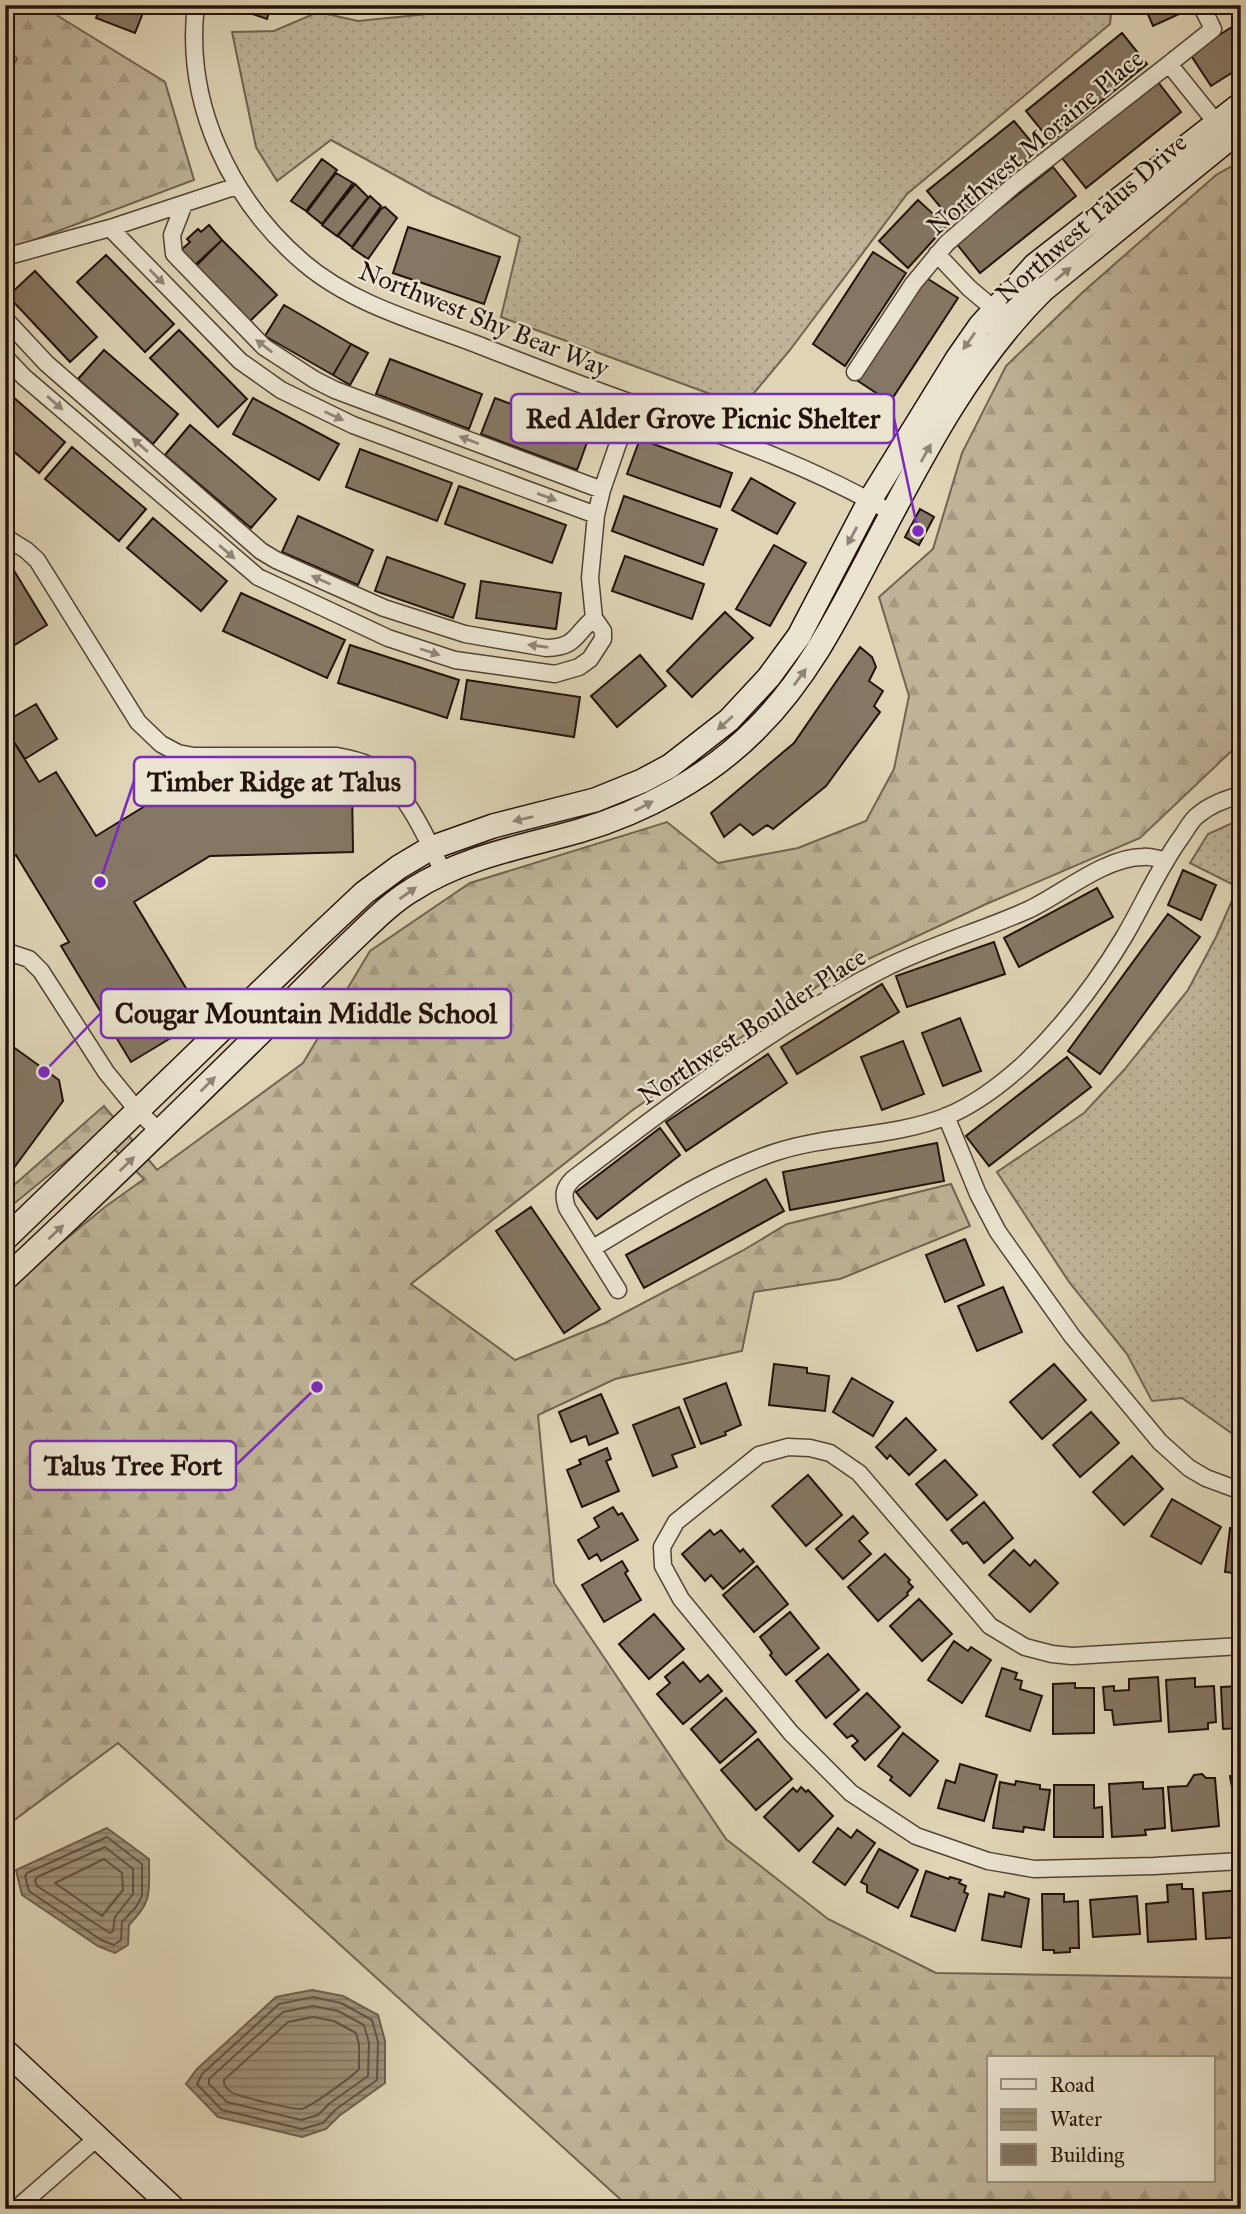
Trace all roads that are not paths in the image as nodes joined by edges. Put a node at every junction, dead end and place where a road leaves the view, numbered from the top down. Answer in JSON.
{"nodes":[{"id":1,"x":196,"y":5,"type":"edge"},
{"id":2,"x":1201,"y":5,"type":"edge"},
{"id":3,"x":1169,"y":64,"type":"junction"},
{"id":4,"x":1241,"y":104,"type":"edge"},
{"id":5,"x":1229,"y":130,"type":"edge"},
{"id":6,"x":237,"y":186,"type":"junction"},
{"id":7,"x":184,"y":204,"type":"junction"},
{"id":8,"x":110,"y":228,"type":"junction"},
{"id":9,"x":937,"y":254,"type":"junction"},
{"id":10,"x":5,"y":257,"type":"edge"},
{"id":11,"x":994,"y":309,"type":"junction"},
{"id":12,"x":5,"y":319,"type":"edge"},
{"id":13,"x":5,"y":357,"type":"edge"},
{"id":14,"x":855,"y":372,"type":"dead end"},
{"id":15,"x":632,"y":403,"type":"junction"},
{"id":16,"x":602,"y":490,"type":"junction"},
{"id":17,"x":870,"y":500,"type":"junction"},
{"id":18,"x":892,"y":513,"type":"junction"},
{"id":19,"x":596,"y":515,"type":"junction"},
{"id":20,"x":5,"y":537,"type":"edge"},
{"id":21,"x":594,"y":618,"type":"junction"},
{"id":22,"x":1241,"y":795,"type":"edge"},
{"id":23,"x":431,"y":848,"type":"junction"},
{"id":24,"x":1164,"y":860,"type":"junction"},
{"id":25,"x":443,"y":872,"type":"junction"},
{"id":26,"x":5,"y":951,"type":"edge"},
{"id":27,"x":137,"y":1110,"type":"junction"},
{"id":28,"x":946,"y":1116,"type":"junction"},
{"id":29,"x":160,"y":1132,"type":"junction"},
{"id":30,"x":5,"y":1239,"type":"edge"},
{"id":31,"x":593,"y":1248,"type":"junction"},
{"id":32,"x":5,"y":1279,"type":"edge"},
{"id":33,"x":618,"y":1290,"type":"dead end"},
{"id":34,"x":1241,"y":1491,"type":"edge"},
{"id":35,"x":1241,"y":1646,"type":"edge"},
{"id":36,"x":1241,"y":1861,"type":"edge"},
{"id":37,"x":5,"y":2051,"type":"edge"},
{"id":38,"x":97,"y":2138,"type":"junction"},
{"id":39,"x":16,"y":2209,"type":"edge"},
{"id":40,"x":174,"y":2209,"type":"edge"}],
"edges":[{"from":1,"to":6,"type":"street","name":"Northwest Shy Bear Way"},
{"from":2,"to":3,"type":"street"},
{"from":3,"to":5,"type":"street","name":"Northwest Moraine Place"},
{"from":3,"to":9,"type":"street","name":"Northwest Moraine Place"},
{"from":4,"to":5,"type":"street","name":"Northwest Talus Drive"},
{"from":5,"to":11,"type":"street","name":"Northwest Talus Drive"},
{"from":18,"to":5,"type":"street","name":"Northwest Talus Drive","one_way":true},
{"from":6,"to":7,"type":"street"},
{"from":6,"to":15,"type":"street","name":"Northwest Shy Bear Way"},
{"from":7,"to":8,"type":"street"},
{"from":16,"to":7,"type":"street","one_way":true},
{"from":8,"to":10,"type":"street"},
{"from":8,"to":19,"type":"street","one_way":true},
{"from":9,"to":11,"type":"street"},
{"from":9,"to":14,"type":"street","name":"Northwest Moraine Place"},
{"from":11,"to":17,"type":"street","name":"Northwest Talus Drive","one_way":true},
{"from":21,"to":12,"type":"street","one_way":true},
{"from":13,"to":21,"type":"street","one_way":true},
{"from":15,"to":16,"type":"street"},
{"from":15,"to":17,"type":"street","name":"Northwest Shy Bear Way"},
{"from":16,"to":19,"type":"street"},
{"from":17,"to":18,"type":"street","name":"Northwest Shy Bear Way"},
{"from":17,"to":23,"type":"street","name":"Northwest Talus Drive","one_way":true},
{"from":25,"to":18,"type":"street","name":"Northwest Talus Drive","one_way":true},
{"from":19,"to":21,"type":"street"},
{"from":20,"to":23,"type":"street"},
{"from":22,"to":24,"type":"street"},
{"from":23,"to":25,"type":"street"},
{"from":23,"to":27,"type":"street","name":"Northwest Talus Drive"},
{"from":24,"to":28,"type":"street"},
{"from":24,"to":31,"type":"street","name":"Northwest Boulder Place"},
{"from":29,"to":25,"type":"street","name":"Northwest Talus Drive","one_way":true},
{"from":26,"to":27,"type":"street"},
{"from":27,"to":29,"type":"street"},
{"from":27,"to":30,"type":"street","name":"Northwest Talus Drive"},
{"from":28,"to":31,"type":"street"},
{"from":28,"to":34,"type":"street"},
{"from":32,"to":29,"type":"street","name":"Northwest Talus Drive","one_way":true},
{"from":31,"to":33,"type":"street","name":"Northwest Boulder Place"},
{"from":35,"to":36,"type":"street"},
{"from":37,"to":38,"type":"street"},
{"from":38,"to":39,"type":"street"},
{"from":38,"to":40,"type":"street"}]}
